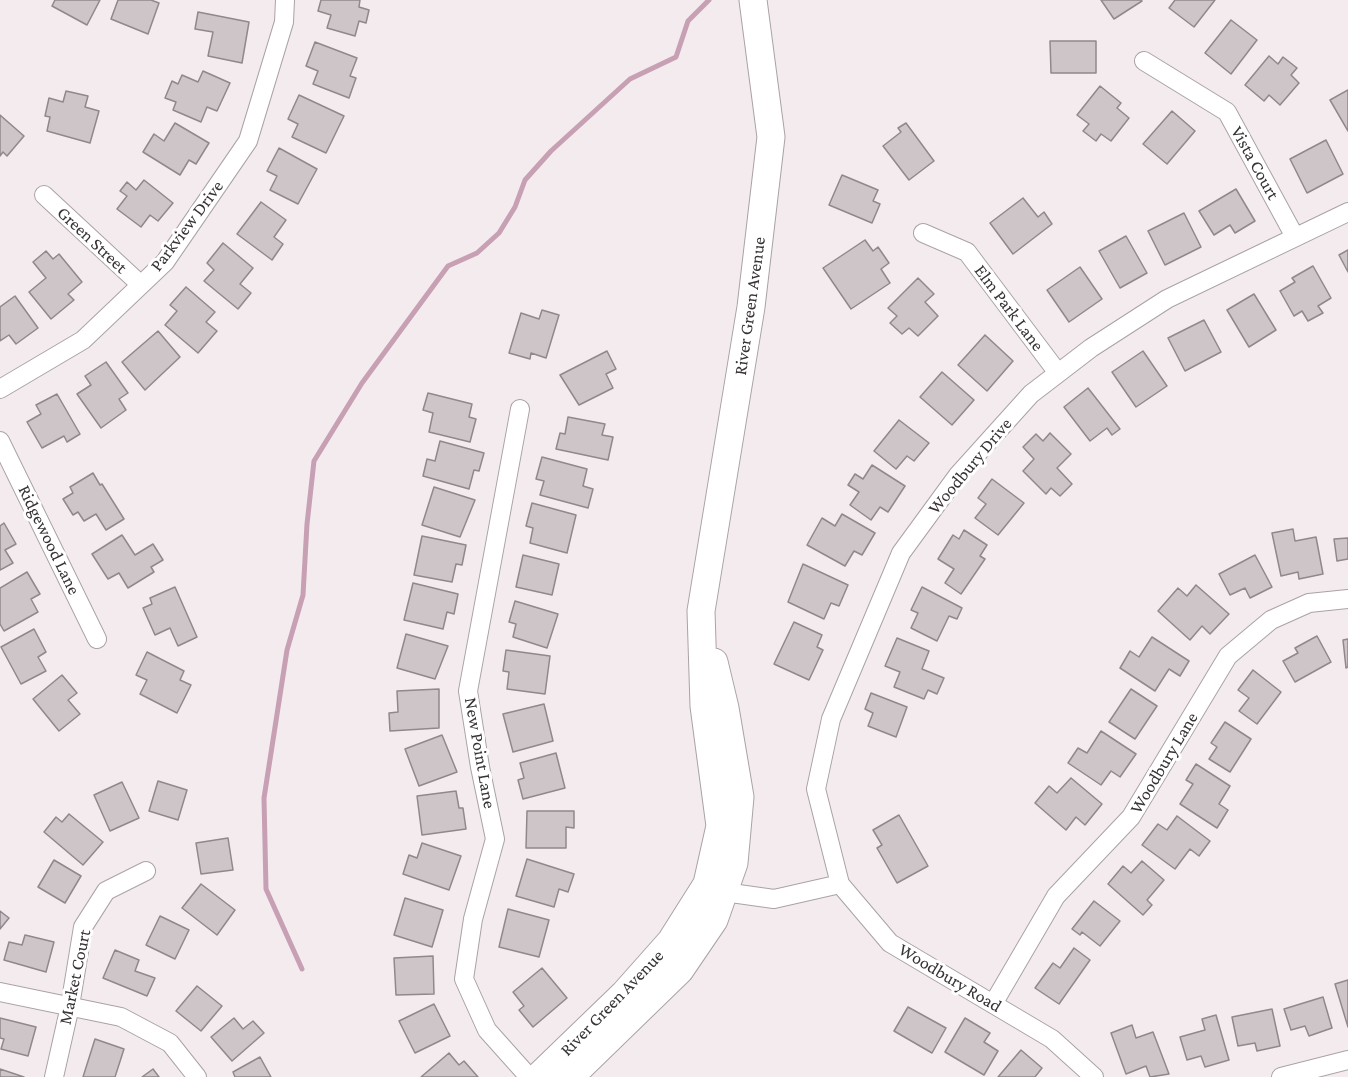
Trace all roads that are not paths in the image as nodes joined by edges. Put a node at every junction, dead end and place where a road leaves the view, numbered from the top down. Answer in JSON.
{"nodes":[{"id":1,"x":285,"y":0,"type":"edge"},
{"id":2,"x":753,"y":0,"type":"edge"},
{"id":3,"x":1144,"y":60,"type":"dead end"},
{"id":4,"x":44,"y":195,"type":"dead end"},
{"id":5,"x":1348,"y":212,"type":"edge"},
{"id":6,"x":923,"y":233,"type":"dead end"},
{"id":7,"x":1295,"y":237,"type":"junction"},
{"id":8,"x":141,"y":285,"type":"junction"},
{"id":9,"x":1058,"y":373,"type":"junction"},
{"id":10,"x":0,"y":389,"type":"edge"},
{"id":11,"x":520,"y":409,"type":"dead end"},
{"id":12,"x":0,"y":441,"type":"edge"},
{"id":13,"x":1348,"y":599,"type":"edge"},
{"id":14,"x":97,"y":639,"type":"dead end"},
{"id":15,"x":146,"y":871,"type":"dead end"},
{"id":16,"x":840,"y":884,"type":"junction"},
{"id":17,"x":716,"y":888,"type":"junction"},
{"id":18,"x":0,"y":992,"type":"edge"},
{"id":19,"x":993,"y":1004,"type":"junction"},
{"id":20,"x":70,"y":1006,"type":"junction"},
{"id":21,"x":1348,"y":1060,"type":"edge"},
{"id":22,"x":54,"y":1077,"type":"edge"},
{"id":23,"x":197,"y":1077,"type":"edge"},
{"id":24,"x":529,"y":1077,"type":"edge"},
{"id":25,"x":538,"y":1077,"type":"edge"},
{"id":26,"x":570,"y":1077,"type":"edge"},
{"id":27,"x":1094,"y":1077,"type":"edge"},
{"id":28,"x":1281,"y":1077,"type":"edge"}],
"edges":[{"from":1,"to":8,"type":"street","name":"Parkview Drive"},
{"from":2,"to":17,"type":"street","name":"River Green Avenue"},
{"from":3,"to":7,"type":"street","name":"Vista Court"},
{"from":4,"to":8,"type":"street","name":"Green Street"},
{"from":5,"to":7,"type":"street","name":"Woodbury Drive"},
{"from":6,"to":9,"type":"street","name":"Elm Park Lane"},
{"from":7,"to":9,"type":"street","name":"Woodbury Drive"},
{"from":8,"to":10,"type":"street","name":"Parkview Drive"},
{"from":9,"to":16,"type":"street","name":"Woodbury Drive"},
{"from":11,"to":24,"type":"street","name":"New Point Lane"},
{"from":12,"to":14,"type":"street","name":"Ridgewood Lane"},
{"from":13,"to":19,"type":"street","name":"Woodbury Lane"},
{"from":15,"to":20,"type":"street","name":"Market Court"},
{"from":16,"to":17,"type":"street"},
{"from":16,"to":19,"type":"street","name":"Woodbury Road"},
{"from":17,"to":25,"type":"street","name":"River Green Avenue"},
{"from":17,"to":26,"type":"street","name":"River Green Avenue"},
{"from":18,"to":20,"type":"street"},
{"from":19,"to":27,"type":"street","name":"Woodbury Road"},
{"from":20,"to":22,"type":"street","name":"Market Court"},
{"from":20,"to":23,"type":"street"},
{"from":21,"to":28,"type":"street"}]}
